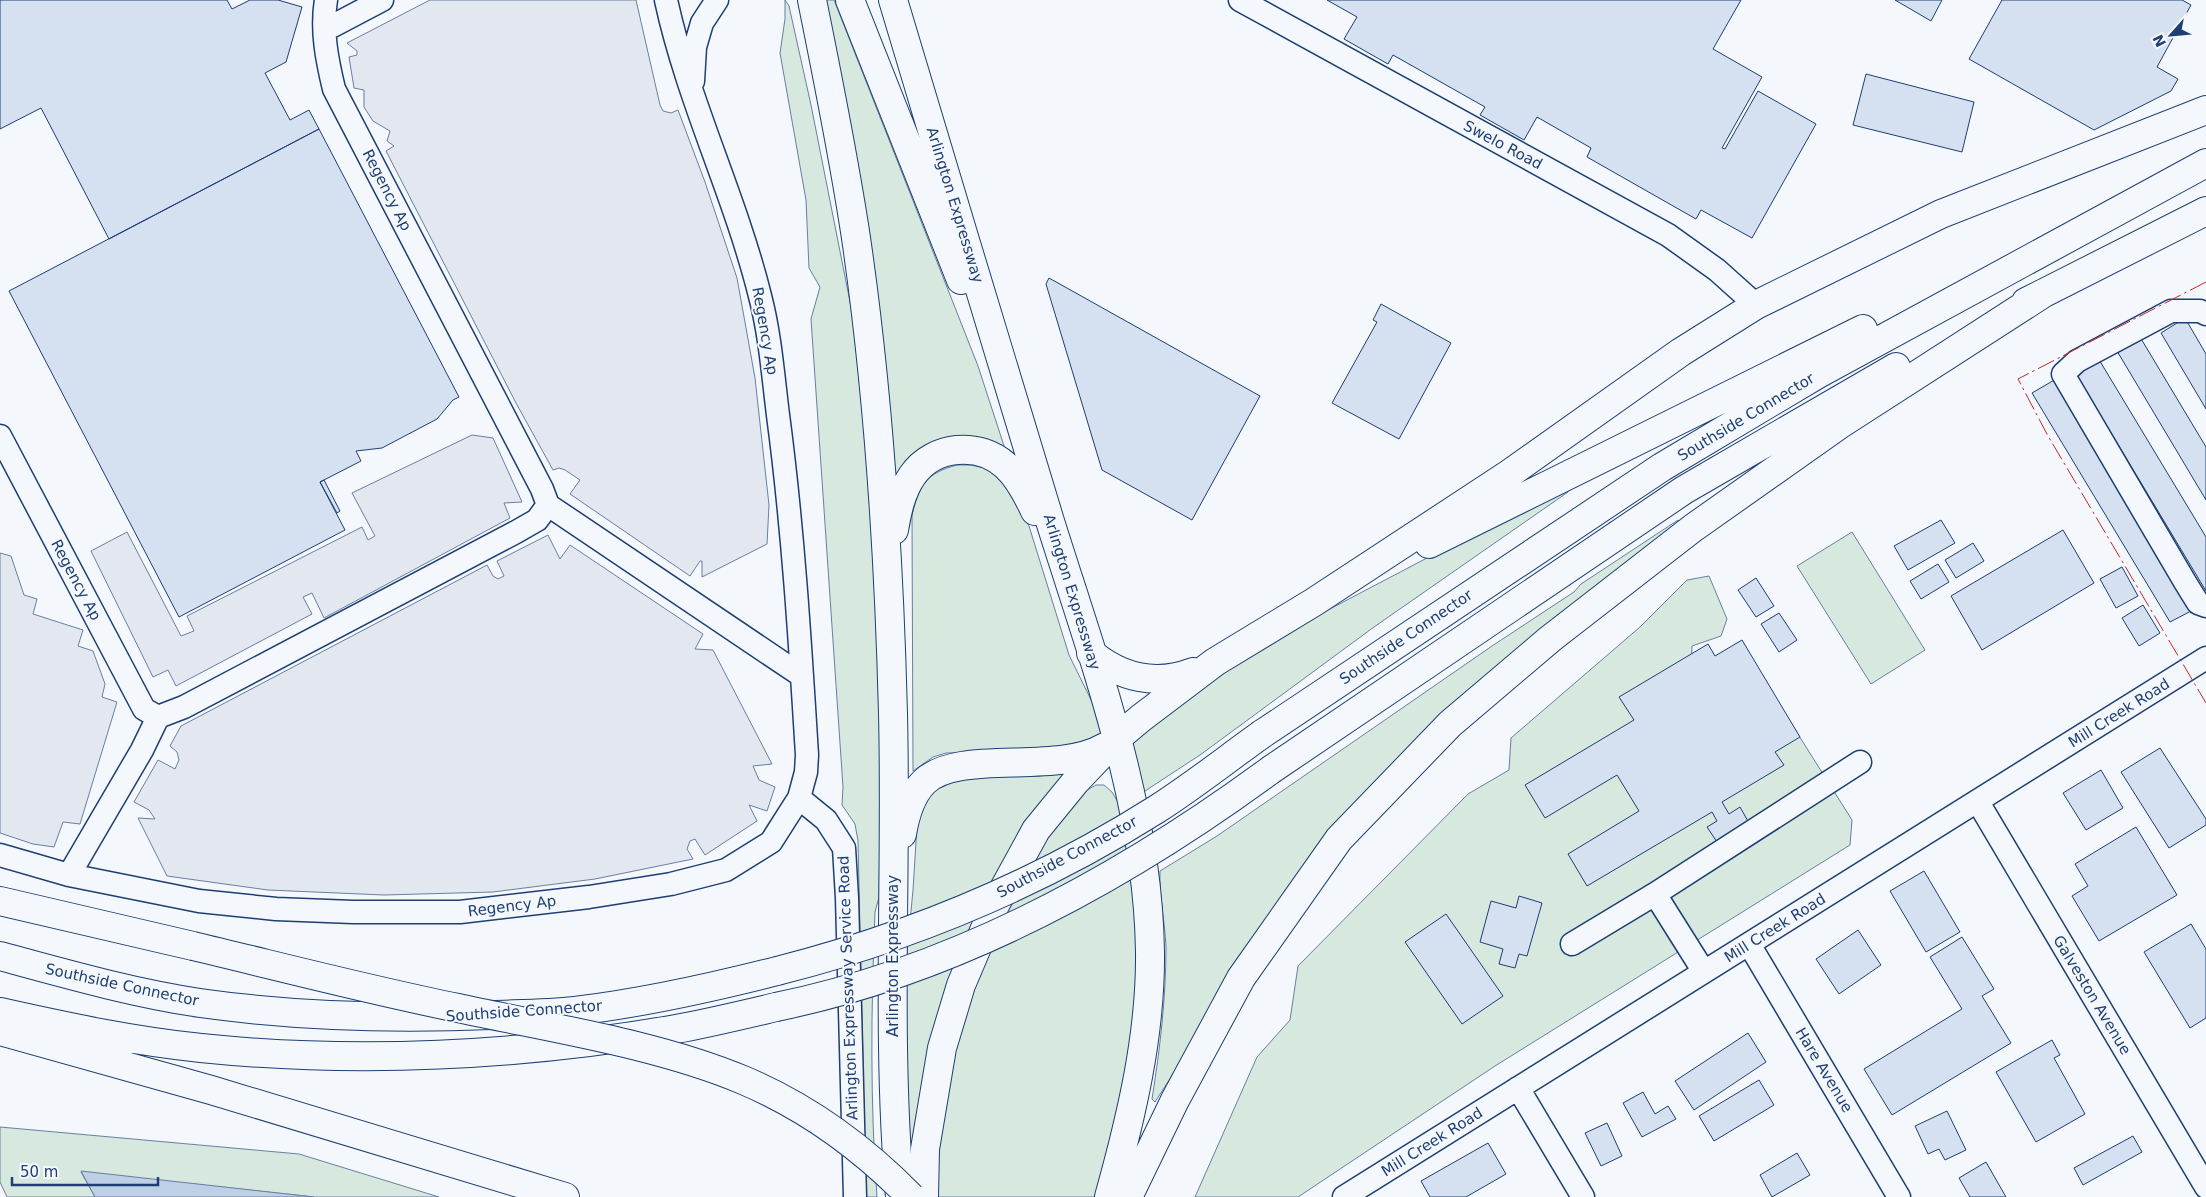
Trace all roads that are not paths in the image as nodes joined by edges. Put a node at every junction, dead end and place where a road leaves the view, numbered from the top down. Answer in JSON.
{"nodes":[{"id":1,"x":326,"y":0,"type":"edge"},
{"id":2,"x":382,"y":0,"type":"edge"},
{"id":3,"x":666,"y":0,"type":"edge"},
{"id":4,"x":717,"y":0,"type":"edge"},
{"id":5,"x":812,"y":0,"type":"edge"},
{"id":6,"x":850,"y":0,"type":"edge"},
{"id":7,"x":893,"y":0,"type":"edge"},
{"id":8,"x":1240,"y":0,"type":"edge"},
{"id":9,"x":325,"y":30,"type":"junction"},
{"id":10,"x":692,"y":94,"type":"junction"},
{"id":11,"x":2206,"y":110,"type":"edge"},
{"id":12,"x":2206,"y":162,"type":"edge"},
{"id":13,"x":2206,"y":211,"type":"edge"},
{"id":14,"x":2078,"y":231,"type":"junction"},
{"id":15,"x":2044,"y":293,"type":"junction"},
{"id":16,"x":1756,"y":305,"type":"junction"},
{"id":17,"x":2206,"y":314,"type":"edge"},
{"id":18,"x":1023,"y":431,"type":"junction"},
{"id":19,"x":0,"y":436,"type":"edge"},
{"id":20,"x":548,"y":505,"type":"junction"},
{"id":21,"x":888,"y":578,"type":"junction"},
{"id":22,"x":1074,"y":597,"type":"junction"},
{"id":23,"x":1314,"y":602,"type":"junction"},
{"id":24,"x":2206,"y":606,"type":"edge"},
{"id":25,"x":1091,"y":653,"type":"junction"},
{"id":26,"x":1215,"y":662,"type":"junction"},
{"id":27,"x":2204,"y":664,"type":"edge"},
{"id":28,"x":802,"y":676,"type":"junction"},
{"id":29,"x":158,"y":717,"type":"junction"},
{"id":30,"x":1116,"y":739,"type":"junction"},
{"id":31,"x":1860,"y":762,"type":"dead end"},
{"id":32,"x":799,"y":798,"type":"junction"},
{"id":33,"x":1978,"y":802,"type":"junction"},
{"id":34,"x":0,"y":855,"type":"edge"},
{"id":35,"x":69,"y":875,"type":"junction"},
{"id":36,"x":1655,"y":894,"type":"junction"},
{"id":37,"x":893,"y":897,"type":"junction"},
{"id":38,"x":0,"y":901,"type":"edge"},
{"id":39,"x":1572,"y":944,"type":"dead end"},
{"id":40,"x":1750,"y":944,"type":"junction"},
{"id":41,"x":0,"y":956,"type":"edge"},
{"id":42,"x":1704,"y":972,"type":"junction"},
{"id":43,"x":0,"y":1012,"type":"edge"},
{"id":44,"x":0,"y":1031,"type":"edge"},
{"id":45,"x":1518,"y":1088,"type":"junction"},
{"id":46,"x":2206,"y":1187,"type":"edge"},
{"id":47,"x":565,"y":1197,"type":"edge"},
{"id":48,"x":855,"y":1197,"type":"edge"},
{"id":49,"x":900,"y":1197,"type":"edge"},
{"id":50,"x":911,"y":1197,"type":"edge"},
{"id":51,"x":924,"y":1197,"type":"edge"},
{"id":52,"x":1109,"y":1197,"type":"edge"},
{"id":53,"x":1128,"y":1197,"type":"edge"},
{"id":54,"x":1344,"y":1197,"type":"edge"},
{"id":55,"x":1583,"y":1197,"type":"edge"},
{"id":56,"x":1899,"y":1197,"type":"edge"}],
"edges":[{"from":1,"to":9,"type":"street","name":"Regency Ap"},
{"from":2,"to":9,"type":"street"},
{"from":3,"to":10,"type":"street","name":"Regency Ap"},
{"from":4,"to":10,"type":"street"},
{"from":5,"to":21,"type":"highway","name":"Arlington Expressway"},
{"from":6,"to":18,"type":"highway"},
{"from":7,"to":18,"type":"highway","name":"Arlington Expressway"},
{"from":8,"to":16,"type":"street","name":"Swelo Road"},
{"from":9,"to":20,"type":"street","name":"Regency Ap"},
{"from":10,"to":28,"type":"street","name":"Regency Ap"},
{"from":11,"to":16,"type":"highway"},
{"from":12,"to":14,"type":"highway"},
{"from":13,"to":15,"type":"highway"},
{"from":14,"to":23,"type":"highway"},
{"from":14,"to":41,"type":"highway","name":"Southside Connector","bridge":true},
{"from":15,"to":43,"type":"highway","name":"Southside Connector","bridge":true},
{"from":15,"to":53,"type":"highway"},
{"from":16,"to":23,"type":"highway"},
{"from":17,"to":24,"type":"street"},
{"from":18,"to":22,"type":"highway","name":"Arlington Expressway"},
{"from":19,"to":29,"type":"street","name":"Regency Ap"},
{"from":20,"to":28,"type":"street"},
{"from":20,"to":29,"type":"street"},
{"from":21,"to":22,"type":"highway"},
{"from":21,"to":37,"type":"highway","name":"Arlington Expressway"},
{"from":22,"to":25,"type":"highway","name":"Arlington Expressway"},
{"from":23,"to":26,"type":"highway"},
{"from":25,"to":26,"type":"highway"},
{"from":25,"to":30,"type":"highway","name":"Arlington Expressway"},
{"from":26,"to":30,"type":"highway"},
{"from":27,"to":33,"type":"street","name":"Mill Creek Road"},
{"from":28,"to":32,"type":"street","name":"Regency Ap"},
{"from":29,"to":35,"type":"street"},
{"from":30,"to":37,"type":"highway"},
{"from":30,"to":51,"type":"highway"},
{"from":30,"to":52,"type":"highway","name":"Arlington Expressway"},
{"from":31,"to":36,"type":"street"},
{"from":32,"to":35,"type":"street","name":"Regency Ap"},
{"from":32,"to":48,"type":"street","name":"Arlington Expressway Service Road"},
{"from":33,"to":40,"type":"street","name":"Mill Creek Road"},
{"from":33,"to":46,"type":"street","name":"Galveston Avenue"},
{"from":34,"to":35,"type":"street","name":"Regency Ap"},
{"from":36,"to":39,"type":"street"},
{"from":36,"to":42,"type":"street"},
{"from":37,"to":49,"type":"highway","name":"Arlington Expressway"},
{"from":38,"to":50,"type":"highway","bridge":true},
{"from":40,"to":42,"type":"street","name":"Mill Creek Road"},
{"from":40,"to":56,"type":"street","name":"Hare Avenue"},
{"from":42,"to":45,"type":"street","name":"Mill Creek Road"},
{"from":44,"to":47,"type":"highway"},
{"from":45,"to":54,"type":"street","name":"Mill Creek Road"},
{"from":45,"to":55,"type":"street"}]}
